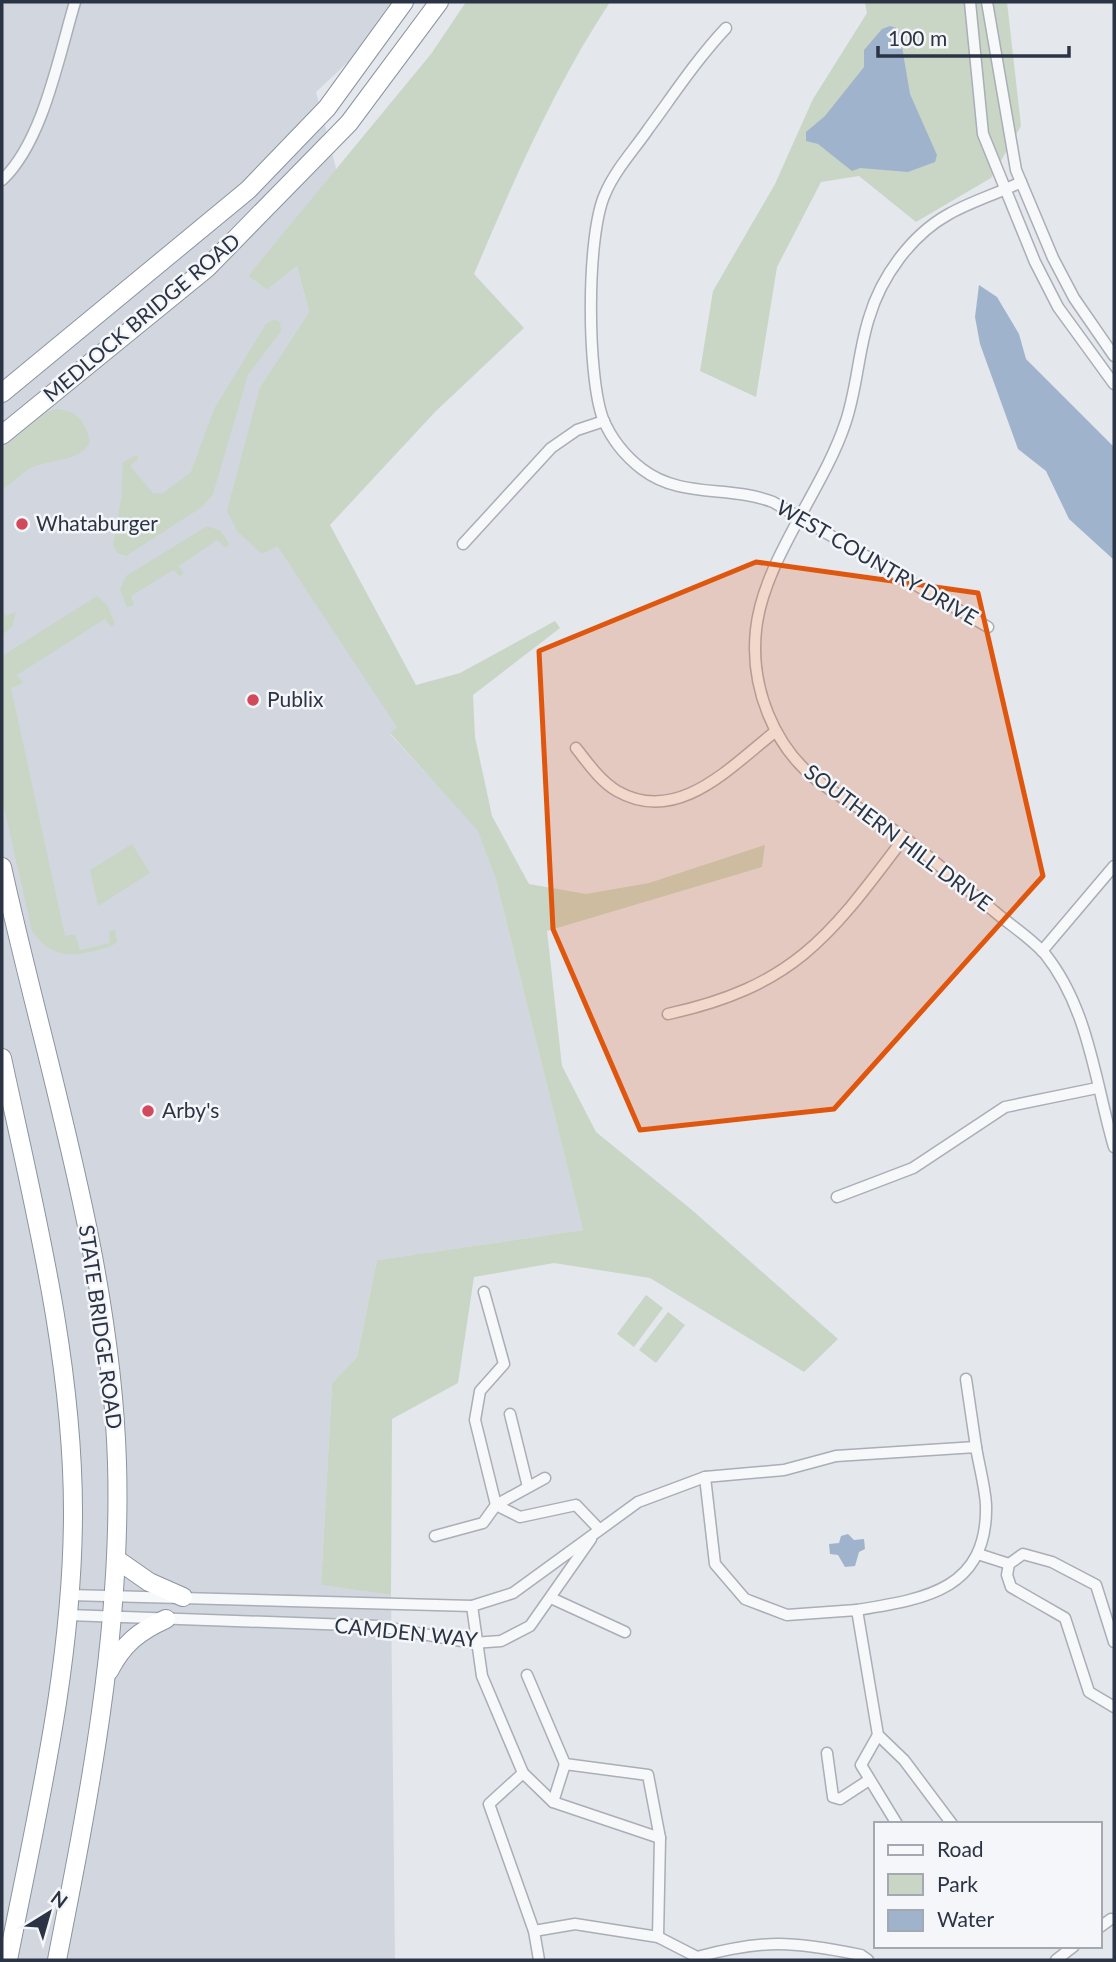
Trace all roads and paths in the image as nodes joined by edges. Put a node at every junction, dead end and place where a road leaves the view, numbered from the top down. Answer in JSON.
{"nodes":[{"id":1,"x":75,"y":2,"type":"edge"},
{"id":2,"x":404,"y":2,"type":"edge"},
{"id":3,"x":439,"y":2,"type":"edge"},
{"id":4,"x":970,"y":2,"type":"edge"},
{"id":5,"x":986,"y":2,"type":"edge"},
{"id":6,"x":726,"y":28,"type":"dead end"},
{"id":7,"x":2,"y":180,"type":"edge"},
{"id":8,"x":1021,"y":182,"type":"junction"},
{"id":9,"x":1004,"y":190,"type":"junction"},
{"id":10,"x":1114,"y":356,"type":"edge"},
{"id":11,"x":1114,"y":384,"type":"edge"},
{"id":12,"x":2,"y":393,"type":"edge"},
{"id":13,"x":604,"y":421,"type":"junction"},
{"id":14,"x":2,"y":435,"type":"edge"},
{"id":15,"x":800,"y":518,"type":"junction"},
{"id":16,"x":463,"y":544,"type":"dead end"},
{"id":17,"x":988,"y":626,"type":"dead end"},
{"id":18,"x":776,"y":731,"type":"junction"},
{"id":19,"x":576,"y":748,"type":"dead end"},
{"id":20,"x":904,"y":838,"type":"junction"},
{"id":21,"x":1114,"y":866,"type":"edge"},
{"id":22,"x":2,"y":867,"type":"edge"},
{"id":23,"x":1042,"y":951,"type":"junction"},
{"id":24,"x":668,"y":1014,"type":"dead end"},
{"id":25,"x":2,"y":1058,"type":"edge"},
{"id":26,"x":1097,"y":1088,"type":"junction"},
{"id":27,"x":1114,"y":1147,"type":"edge"},
{"id":28,"x":837,"y":1197,"type":"dead end"},
{"id":29,"x":484,"y":1292,"type":"dead end"},
{"id":30,"x":966,"y":1380,"type":"dead end"},
{"id":31,"x":510,"y":1414,"type":"dead end"},
{"id":32,"x":976,"y":1447,"type":"junction"},
{"id":33,"x":705,"y":1477,"type":"junction"},
{"id":34,"x":545,"y":1478,"type":"dead end"},
{"id":35,"x":528,"y":1487,"type":"junction"},
{"id":36,"x":496,"y":1505,"type":"junction"},
{"id":37,"x":598,"y":1528,"type":"junction"},
{"id":38,"x":435,"y":1536,"type":"dead end"},
{"id":39,"x":978,"y":1554,"type":"junction"},
{"id":40,"x":116,"y":1559,"type":"junction"},
{"id":41,"x":1009,"y":1564,"type":"junction"},
{"id":42,"x":69,"y":1594,"type":"junction"},
{"id":43,"x":183,"y":1597,"type":"junction"},
{"id":44,"x":111,"y":1598,"type":"junction"},
{"id":45,"x":551,"y":1598,"type":"junction"},
{"id":46,"x":472,"y":1606,"type":"junction"},
{"id":47,"x":858,"y":1610,"type":"junction"},
{"id":48,"x":68,"y":1615,"type":"junction"},
{"id":49,"x":110,"y":1616,"type":"junction"},
{"id":50,"x":166,"y":1619,"type":"junction"},
{"id":51,"x":625,"y":1632,"type":"dead end"},
{"id":52,"x":478,"y":1642,"type":"junction"},
{"id":53,"x":1114,"y":1642,"type":"edge"},
{"id":54,"x":527,"y":1675,"type":"dead end"},
{"id":55,"x":105,"y":1681,"type":"junction"},
{"id":56,"x":1114,"y":1707,"type":"edge"},
{"id":57,"x":878,"y":1735,"type":"junction"},
{"id":58,"x":827,"y":1753,"type":"dead end"},
{"id":59,"x":565,"y":1764,"type":"junction"},
{"id":60,"x":523,"y":1773,"type":"junction"},
{"id":61,"x":869,"y":1780,"type":"junction"},
{"id":62,"x":553,"y":1802,"type":"junction"},
{"id":63,"x":896,"y":1822,"type":"edge"},
{"id":64,"x":950,"y":1822,"type":"edge"},
{"id":65,"x":660,"y":1838,"type":"junction"},
{"id":66,"x":1111,"y":1919,"type":"dead end"},
{"id":67,"x":1102,"y":1926,"type":"edge"},
{"id":68,"x":534,"y":1931,"type":"junction"},
{"id":69,"x":657,"y":1937,"type":"junction"},
{"id":70,"x":1071,"y":1948,"type":"edge"},
{"id":71,"x":8,"y":1960,"type":"edge"},
{"id":72,"x":57,"y":1960,"type":"edge"},
{"id":73,"x":539,"y":1960,"type":"edge"},
{"id":74,"x":868,"y":1960,"type":"edge"},
{"id":75,"x":1056,"y":1960,"type":"edge"}],
"edges":[{"from":1,"to":7,"type":"street"},
{"from":2,"to":12,"type":"highway","name":"MEDLOCK BRIDGE ROAD"},
{"from":3,"to":14,"type":"highway","name":"MEDLOCK BRIDGE ROAD"},
{"from":4,"to":9,"type":"street"},
{"from":5,"to":8,"type":"street"},
{"from":6,"to":13,"type":"street","name":"WEST COUNTRY DRIVE"},
{"from":8,"to":9,"type":"street","name":"SOUTHERN HILL DRIVE"},
{"from":8,"to":10,"type":"street"},
{"from":9,"to":11,"type":"street"},
{"from":9,"to":15,"type":"street","name":"SOUTHERN HILL DRIVE"},
{"from":13,"to":15,"type":"street","name":"WEST COUNTRY DRIVE"},
{"from":13,"to":16,"type":"street"},
{"from":15,"to":17,"type":"street","name":"WEST COUNTRY DRIVE"},
{"from":15,"to":18,"type":"street","name":"SOUTHERN HILL DRIVE"},
{"from":18,"to":19,"type":"street"},
{"from":18,"to":20,"type":"street","name":"SOUTHERN HILL DRIVE"},
{"from":20,"to":23,"type":"street","name":"SOUTHERN HILL DRIVE"},
{"from":20,"to":24,"type":"street"},
{"from":21,"to":23,"type":"street"},
{"from":22,"to":40,"type":"highway","name":"STATE BRIDGE ROAD"},
{"from":23,"to":26,"type":"street","name":"SOUTHERN HILL DRIVE"},
{"from":25,"to":42,"type":"highway","name":"STATE BRIDGE ROAD"},
{"from":26,"to":27,"type":"street","name":"SOUTHERN HILL DRIVE"},
{"from":26,"to":28,"type":"street"},
{"from":29,"to":36,"type":"street"},
{"from":30,"to":32,"type":"street"},
{"from":31,"to":35,"type":"street"},
{"from":32,"to":33,"type":"street"},
{"from":32,"to":39,"type":"street"},
{"from":33,"to":37,"type":"street"},
{"from":33,"to":47,"type":"street"},
{"from":34,"to":35,"type":"street"},
{"from":35,"to":36,"type":"street"},
{"from":36,"to":37,"type":"street"},
{"from":36,"to":38,"type":"street"},
{"from":37,"to":45,"type":"street","name":"CAMDEN WAY"},
{"from":37,"to":46,"type":"street","name":"CAMDEN WAY"},
{"from":39,"to":41,"type":"street"},
{"from":39,"to":47,"type":"street"},
{"from":40,"to":43,"type":"highway"},
{"from":40,"to":44,"type":"highway","name":"STATE BRIDGE ROAD"},
{"from":41,"to":53,"type":"street"},
{"from":41,"to":56,"type":"street"},
{"from":42,"to":44,"type":"street","name":"CAMDEN WAY"},
{"from":42,"to":48,"type":"highway","name":"STATE BRIDGE ROAD"},
{"from":43,"to":44,"type":"street","name":"CAMDEN WAY"},
{"from":43,"to":46,"type":"street","name":"CAMDEN WAY"},
{"from":44,"to":49,"type":"highway","name":"STATE BRIDGE ROAD"},
{"from":45,"to":51,"type":"street"},
{"from":45,"to":52,"type":"street","name":"CAMDEN WAY"},
{"from":46,"to":52,"type":"street"},
{"from":47,"to":57,"type":"street"},
{"from":48,"to":49,"type":"street","name":"CAMDEN WAY"},
{"from":48,"to":71,"type":"highway","name":"STATE BRIDGE ROAD"},
{"from":49,"to":50,"type":"street","name":"CAMDEN WAY"},
{"from":49,"to":55,"type":"highway","name":"STATE BRIDGE ROAD"},
{"from":50,"to":52,"type":"street","name":"CAMDEN WAY"},
{"from":50,"to":55,"type":"highway"},
{"from":52,"to":60,"type":"street"},
{"from":54,"to":59,"type":"street"},
{"from":55,"to":72,"type":"highway","name":"STATE BRIDGE ROAD"},
{"from":57,"to":61,"type":"street"},
{"from":57,"to":64,"type":"street"},
{"from":58,"to":61,"type":"street"},
{"from":59,"to":62,"type":"street"},
{"from":59,"to":65,"type":"street"},
{"from":60,"to":62,"type":"street"},
{"from":60,"to":68,"type":"street"},
{"from":61,"to":63,"type":"street"},
{"from":62,"to":65,"type":"street"},
{"from":65,"to":69,"type":"street"},
{"from":66,"to":67,"type":"street"},
{"from":68,"to":69,"type":"street"},
{"from":68,"to":73,"type":"street"},
{"from":69,"to":74,"type":"street"},
{"from":70,"to":75,"type":"street"}]}
